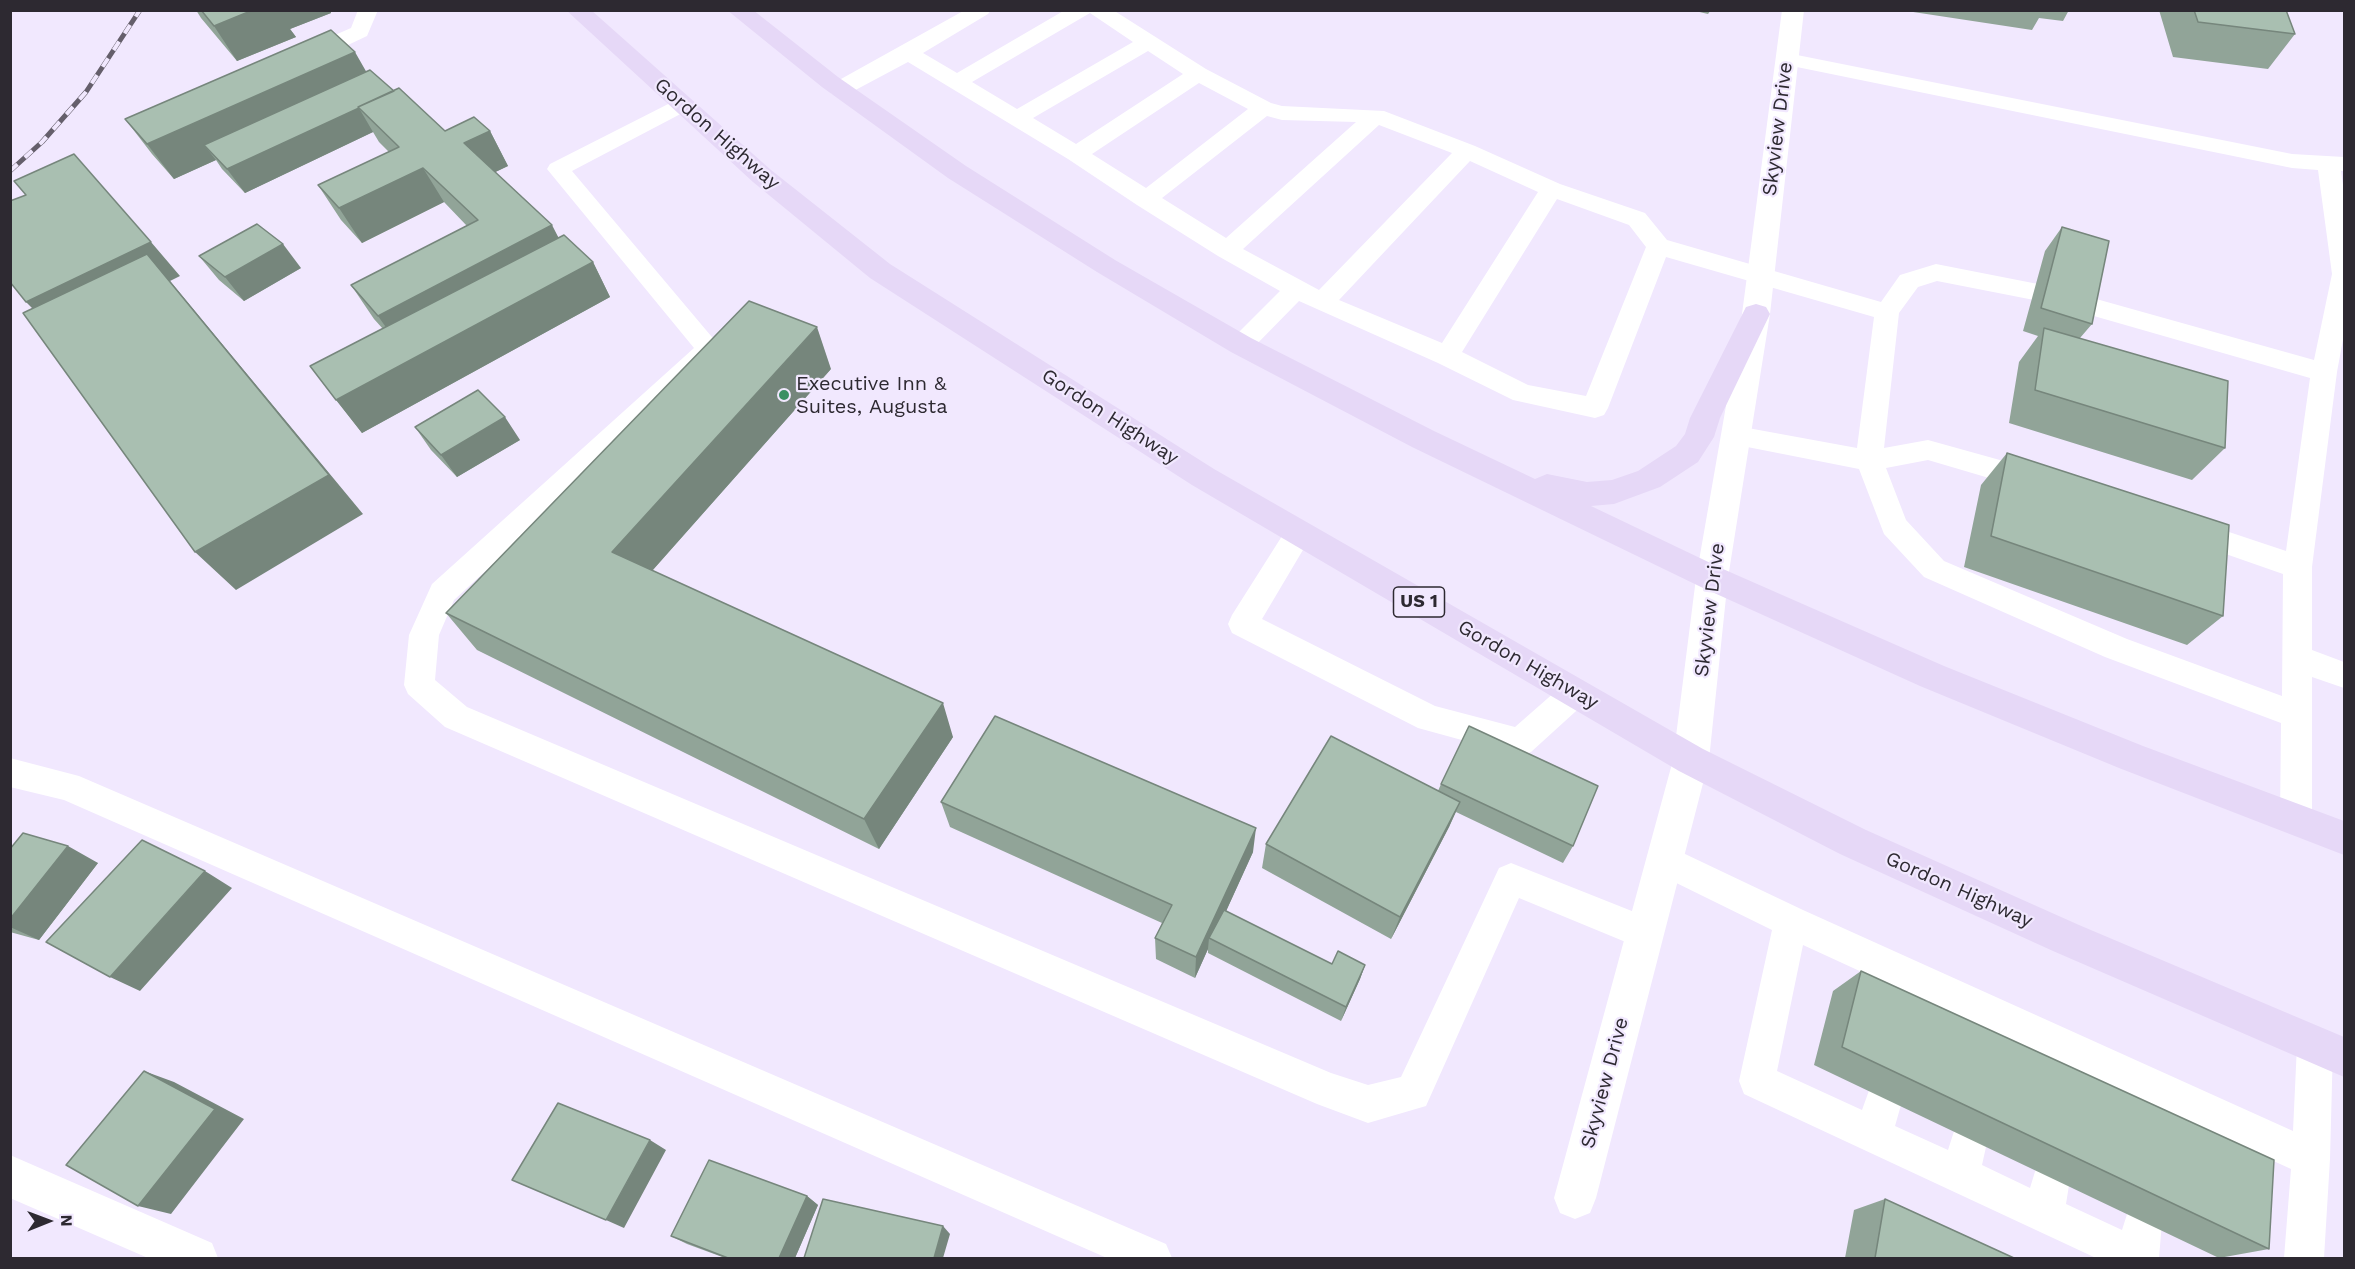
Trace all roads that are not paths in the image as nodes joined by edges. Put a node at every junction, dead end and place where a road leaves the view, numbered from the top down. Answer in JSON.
{"nodes":[{"id":1,"x":368,"y":10,"type":"edge"},
{"id":2,"x":578,"y":10,"type":"edge"},
{"id":3,"x":738,"y":10,"type":"edge"},
{"id":4,"x":981,"y":10,"type":"edge"},
{"id":5,"x":1081,"y":10,"type":"edge"},
{"id":6,"x":1098,"y":10,"type":"edge"},
{"id":7,"x":1793,"y":10,"type":"edge"},
{"id":8,"x":1148,"y":42,"type":"junction"},
{"id":9,"x":908,"y":53,"type":"junction"},
{"id":10,"x":1787,"y":59,"type":"junction"},
{"id":11,"x":282,"y":67,"type":"edge"},
{"id":12,"x":1198,"y":74,"type":"junction"},
{"id":13,"x":956,"y":83,"type":"junction"},
{"id":14,"x":840,"y":89,"type":"junction"},
{"id":15,"x":682,"y":104,"type":"junction"},
{"id":16,"x":1263,"y":108,"type":"junction"},
{"id":17,"x":1376,"y":116,"type":"junction"},
{"id":18,"x":1015,"y":119,"type":"junction"},
{"id":19,"x":1467,"y":151,"type":"junction"},
{"id":20,"x":1076,"y":154,"type":"junction"},
{"id":21,"x":2337,"y":164,"type":"edge"},
{"id":22,"x":1552,"y":189,"type":"junction"},
{"id":23,"x":1145,"y":200,"type":"junction"},
{"id":24,"x":1658,"y":246,"type":"junction"},
{"id":25,"x":1227,"y":250,"type":"junction"},
{"id":26,"x":2344,"y":275,"type":"edge"},
{"id":27,"x":1760,"y":276,"type":"junction"},
{"id":28,"x":1298,"y":288,"type":"junction"},
{"id":29,"x":2034,"y":291,"type":"dead end"},
{"id":30,"x":1322,"y":303,"type":"junction"},
{"id":31,"x":2082,"y":304,"type":"edge"},
{"id":32,"x":1887,"y":312,"type":"junction"},
{"id":33,"x":1756,"y":314,"type":"junction"},
{"id":34,"x":1240,"y":345,"type":"junction"},
{"id":35,"x":1447,"y":356,"type":"junction"},
{"id":36,"x":2324,"y":372,"type":"junction"},
{"id":37,"x":1737,"y":436,"type":"junction"},
{"id":38,"x":1869,"y":461,"type":"junction"},
{"id":39,"x":1503,"y":477,"type":"junction"},
{"id":40,"x":2062,"y":488,"type":"edge"},
{"id":41,"x":2169,"y":523,"type":"edge"},
{"id":42,"x":1299,"y":533,"type":"junction"},
{"id":43,"x":2298,"y":567,"type":"junction"},
{"id":44,"x":1712,"y":578,"type":"junction"},
{"id":45,"x":2298,"y":658,"type":"junction"},
{"id":46,"x":2344,"y":675,"type":"edge"},
{"id":47,"x":1575,"y":693,"type":"junction"},
{"id":48,"x":2298,"y":716,"type":"junction"},
{"id":49,"x":1691,"y":760,"type":"junction"},
{"id":50,"x":10,"y":772,"type":"edge"},
{"id":51,"x":2296,"y":820,"type":"junction"},
{"id":52,"x":2344,"y":838,"type":"edge"},
{"id":53,"x":1664,"y":860,"type":"junction"},
{"id":54,"x":1791,"y":922,"type":"junction"},
{"id":55,"x":1645,"y":933,"type":"junction"},
{"id":56,"x":1917,"y":979,"type":"junction"},
{"id":57,"x":1910,"y":1014,"type":"edge"},
{"id":58,"x":1995,"y":1015,"type":"junction"},
{"id":59,"x":1987,"y":1050,"type":"edge"},
{"id":60,"x":2075,"y":1051,"type":"junction"},
{"id":61,"x":2330,"y":1051,"type":"edge"},
{"id":62,"x":2068,"y":1086,"type":"edge"},
{"id":63,"x":1884,"y":1098,"type":"edge"},
{"id":64,"x":1874,"y":1135,"type":"junction"},
{"id":65,"x":1969,"y":1138,"type":"edge"},
{"id":66,"x":2311,"y":1159,"type":"junction"},
{"id":67,"x":1962,"y":1175,"type":"junction"},
{"id":68,"x":10,"y":1176,"type":"edge"},
{"id":69,"x":1575,"y":1198,"type":"dead end"},
{"id":70,"x":2140,"y":1246,"type":"edge"},
{"id":71,"x":197,"y":1258,"type":"edge"},
{"id":72,"x":1152,"y":1258,"type":"edge"},
{"id":73,"x":2304,"y":1258,"type":"edge"}],
"edges":[{"from":1,"to":11,"type":"lane"},
{"from":2,"to":15,"type":"highway","name":"Gordon Highway","number":"US 1"},
{"from":3,"to":14,"type":"highway"},
{"from":4,"to":9,"type":"lane"},
{"from":5,"to":13,"type":"lane"},
{"from":6,"to":8,"type":"lane"},
{"from":7,"to":10,"type":"street","name":"Skyview Drive"},
{"from":8,"to":12,"type":"lane"},
{"from":8,"to":18,"type":"lane"},
{"from":9,"to":13,"type":"lane"},
{"from":9,"to":14,"type":"lane"},
{"from":10,"to":21,"type":"lane"},
{"from":10,"to":27,"type":"street","name":"Skyview Drive"},
{"from":12,"to":16,"type":"lane"},
{"from":12,"to":20,"type":"lane"},
{"from":13,"to":18,"type":"lane"},
{"from":14,"to":34,"type":"highway"},
{"from":15,"to":42,"type":"highway","name":"Gordon Highway","number":"US 1"},
{"from":15,"to":55,"type":"lane"},
{"from":16,"to":17,"type":"lane"},
{"from":16,"to":23,"type":"lane"},
{"from":17,"to":19,"type":"lane"},
{"from":17,"to":25,"type":"lane"},
{"from":18,"to":20,"type":"lane"},
{"from":19,"to":22,"type":"lane"},
{"from":19,"to":30,"type":"lane"},
{"from":20,"to":23,"type":"lane"},
{"from":21,"to":26,"type":"lane"},
{"from":22,"to":24,"type":"lane"},
{"from":22,"to":35,"type":"lane"},
{"from":23,"to":25,"type":"lane"},
{"from":24,"to":27,"type":"lane"},
{"from":24,"to":35,"type":"lane"},
{"from":25,"to":28,"type":"lane"},
{"from":26,"to":36,"type":"lane"},
{"from":27,"to":32,"type":"lane"},
{"from":27,"to":33,"type":"street","name":"Skyview Drive"},
{"from":28,"to":30,"type":"lane"},
{"from":28,"to":34,"type":"lane"},
{"from":29,"to":32,"type":"lane"},
{"from":30,"to":35,"type":"lane"},
{"from":31,"to":36,"type":"lane"},
{"from":32,"to":38,"type":"lane"},
{"from":33,"to":37,"type":"street","name":"Skyview Drive"},
{"from":33,"to":39,"type":"highway"},
{"from":34,"to":39,"type":"highway"},
{"from":36,"to":43,"type":"lane"},
{"from":37,"to":38,"type":"lane"},
{"from":37,"to":44,"type":"street","name":"Skyview Drive"},
{"from":38,"to":40,"type":"lane"},
{"from":38,"to":48,"type":"lane"},
{"from":39,"to":44,"type":"highway"},
{"from":41,"to":43,"type":"lane"},
{"from":42,"to":47,"type":"highway","name":"Gordon Highway","number":"US 1"},
{"from":42,"to":47,"type":"lane"},
{"from":43,"to":45,"type":"lane"},
{"from":44,"to":49,"type":"street","name":"Skyview Drive"},
{"from":44,"to":51,"type":"highway"},
{"from":45,"to":46,"type":"lane"},
{"from":45,"to":48,"type":"lane"},
{"from":47,"to":49,"type":"highway","name":"Gordon Highway","number":"US 1"},
{"from":48,"to":51,"type":"lane"},
{"from":49,"to":53,"type":"street","name":"Skyview Drive"},
{"from":49,"to":61,"type":"highway","name":"Gordon Highway","number":"US 1"},
{"from":50,"to":72,"type":"lane"},
{"from":51,"to":52,"type":"highway"},
{"from":53,"to":54,"type":"lane"},
{"from":53,"to":55,"type":"street","name":"Skyview Drive"},
{"from":54,"to":56,"type":"lane"},
{"from":54,"to":64,"type":"lane"},
{"from":55,"to":69,"type":"street","name":"Skyview Drive"},
{"from":56,"to":57,"type":"lane"},
{"from":56,"to":58,"type":"lane"},
{"from":58,"to":59,"type":"lane"},
{"from":58,"to":60,"type":"lane"},
{"from":60,"to":62,"type":"lane"},
{"from":60,"to":66,"type":"lane"},
{"from":61,"to":66,"type":"lane"},
{"from":63,"to":64,"type":"lane"},
{"from":64,"to":67,"type":"lane"},
{"from":65,"to":67,"type":"lane"},
{"from":66,"to":73,"type":"lane"},
{"from":67,"to":70,"type":"lane"},
{"from":68,"to":71,"type":"street"}]}
